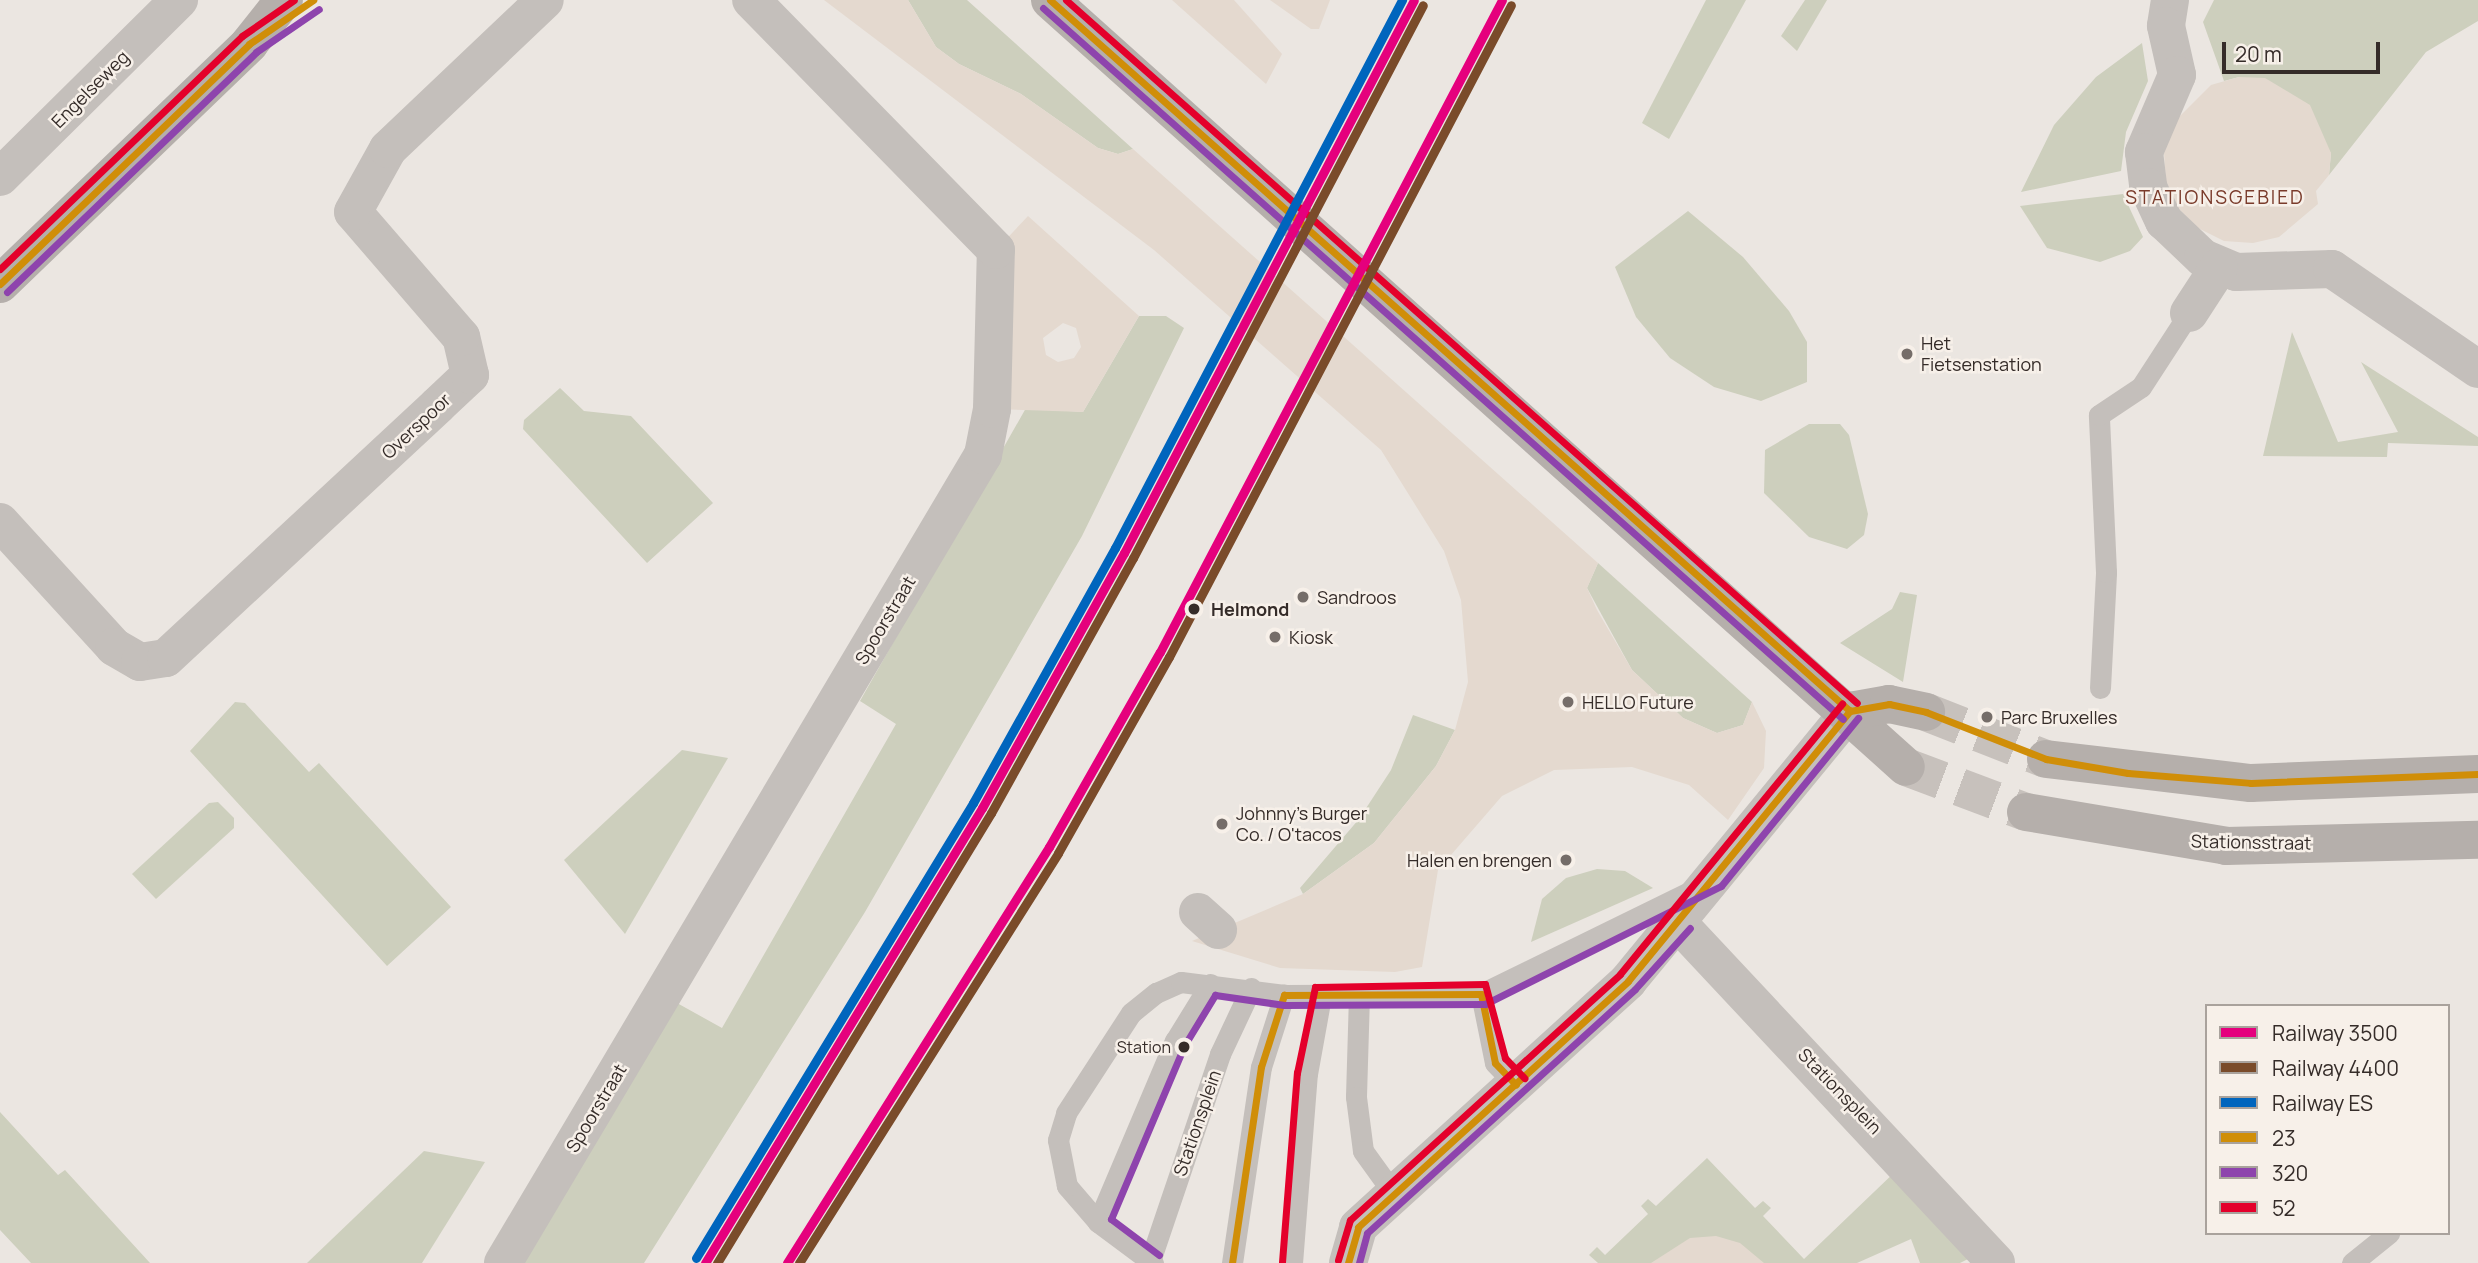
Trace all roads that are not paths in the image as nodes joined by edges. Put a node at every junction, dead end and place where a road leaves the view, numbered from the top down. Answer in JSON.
{"nodes":[{"id":1,"x":179,"y":0,"type":"edge"},
{"id":2,"x":284,"y":0,"type":"edge"},
{"id":3,"x":313,"y":0,"type":"edge"},
{"id":4,"x":545,"y":0,"type":"edge"},
{"id":5,"x":751,"y":0,"type":"edge"},
{"id":6,"x":1050,"y":0,"type":"edge"},
{"id":7,"x":2170,"y":0,"type":"edge"},
{"id":8,"x":249,"y":44,"type":"junction"},
{"id":9,"x":0,"y":177,"type":"edge"},
{"id":10,"x":2219,"y":267,"type":"junction"},
{"id":11,"x":0,"y":284,"type":"edge"},
{"id":12,"x":2189,"y":313,"type":"joint"},
{"id":13,"x":2478,"y":369,"type":"edge"},
{"id":14,"x":0,"y":522,"type":"edge"},
{"id":15,"x":2100,"y":688,"type":"dead end"},
{"id":16,"x":1850,"y":711,"type":"junction"},
{"id":17,"x":1926,"y":712,"type":"tunnel mouth"},
{"id":18,"x":2046,"y":759,"type":"tunnel mouth"},
{"id":19,"x":1906,"y":766,"type":"tunnel mouth"},
{"id":20,"x":2478,"y":774,"type":"edge"},
{"id":21,"x":2026,"y":812,"type":"tunnel mouth"},
{"id":22,"x":2478,"y":840,"type":"edge"},
{"id":23,"x":1714,"y":878,"type":"junction"},
{"id":24,"x":1679,"y":924,"type":"junction"},
{"id":25,"x":1210,"y":984,"type":"junction"},
{"id":26,"x":1251,"y":988,"type":"junction"},
{"id":27,"x":1481,"y":994,"type":"junction"},
{"id":28,"x":1284,"y":995,"type":"junction"},
{"id":29,"x":1359,"y":995,"type":"junction"},
{"id":30,"x":1321,"y":996,"type":"junction"},
{"id":31,"x":1516,"y":1085,"type":"junction"},
{"id":32,"x":1394,"y":1194,"type":"junction"},
{"id":33,"x":1098,"y":1222,"type":"junction"},
{"id":34,"x":2387,"y":1235,"type":"edge"},
{"id":35,"x":1152,"y":1262,"type":"edge"},
{"id":36,"x":503,"y":1263,"type":"edge"},
{"id":37,"x":1232,"y":1263,"type":"edge"},
{"id":38,"x":1292,"y":1263,"type":"edge"},
{"id":39,"x":1348,"y":1263,"type":"edge"},
{"id":40,"x":1996,"y":1263,"type":"edge"},
{"id":41,"x":2352,"y":1263,"type":"edge"}],
"edges":[{"from":1,"to":9,"type":"street","name":"Engelseweg"},
{"from":2,"to":8,"type":"street"},
{"from":3,"to":8,"type":"street"},
{"from":4,"to":14,"type":"street","name":"Overspoor"},
{"from":5,"to":36,"type":"street","name":"Spoorstraat"},
{"from":6,"to":16,"type":"street"},
{"from":7,"to":10,"type":"street"},
{"from":8,"to":11,"type":"street"},
{"from":10,"to":12,"type":"street"},
{"from":10,"to":13,"type":"street"},
{"from":12,"to":15,"type":"lane"},
{"from":16,"to":17,"type":"street"},
{"from":16,"to":19,"type":"street"},
{"from":16,"to":23,"type":"street","name":"Stationsplein"},
{"from":18,"to":20,"type":"street"},
{"from":21,"to":22,"type":"street","name":"Stationsstraat"},
{"from":23,"to":24,"type":"street","name":"Stationsplein"},
{"from":23,"to":27,"type":"lane","name":"Stationsplein"},
{"from":24,"to":31,"type":"street","name":"Stationsplein"},
{"from":24,"to":40,"type":"street","name":"Stationsplein"},
{"from":25,"to":26,"type":"lane","name":"Stationsplein"},
{"from":25,"to":33,"type":"lane"},
{"from":25,"to":33,"type":"lane","name":"Stationsplein"},
{"from":26,"to":28,"type":"lane","name":"Stationsplein"},
{"from":26,"to":35,"type":"lane","name":"Stationsplein"},
{"from":27,"to":29,"type":"lane","name":"Stationsplein"},
{"from":27,"to":31,"type":"lane"},
{"from":28,"to":30,"type":"lane","name":"Stationsplein"},
{"from":28,"to":37,"type":"lane"},
{"from":29,"to":30,"type":"lane","name":"Stationsplein"},
{"from":29,"to":32,"type":"lane"},
{"from":30,"to":38,"type":"lane"},
{"from":31,"to":32,"type":"street","name":"Stationsplein"},
{"from":32,"to":39,"type":"street","name":"Stationsplein"},
{"from":33,"to":35,"type":"lane","name":"Stationsplein"},
{"from":34,"to":41,"type":"lane"}]}
